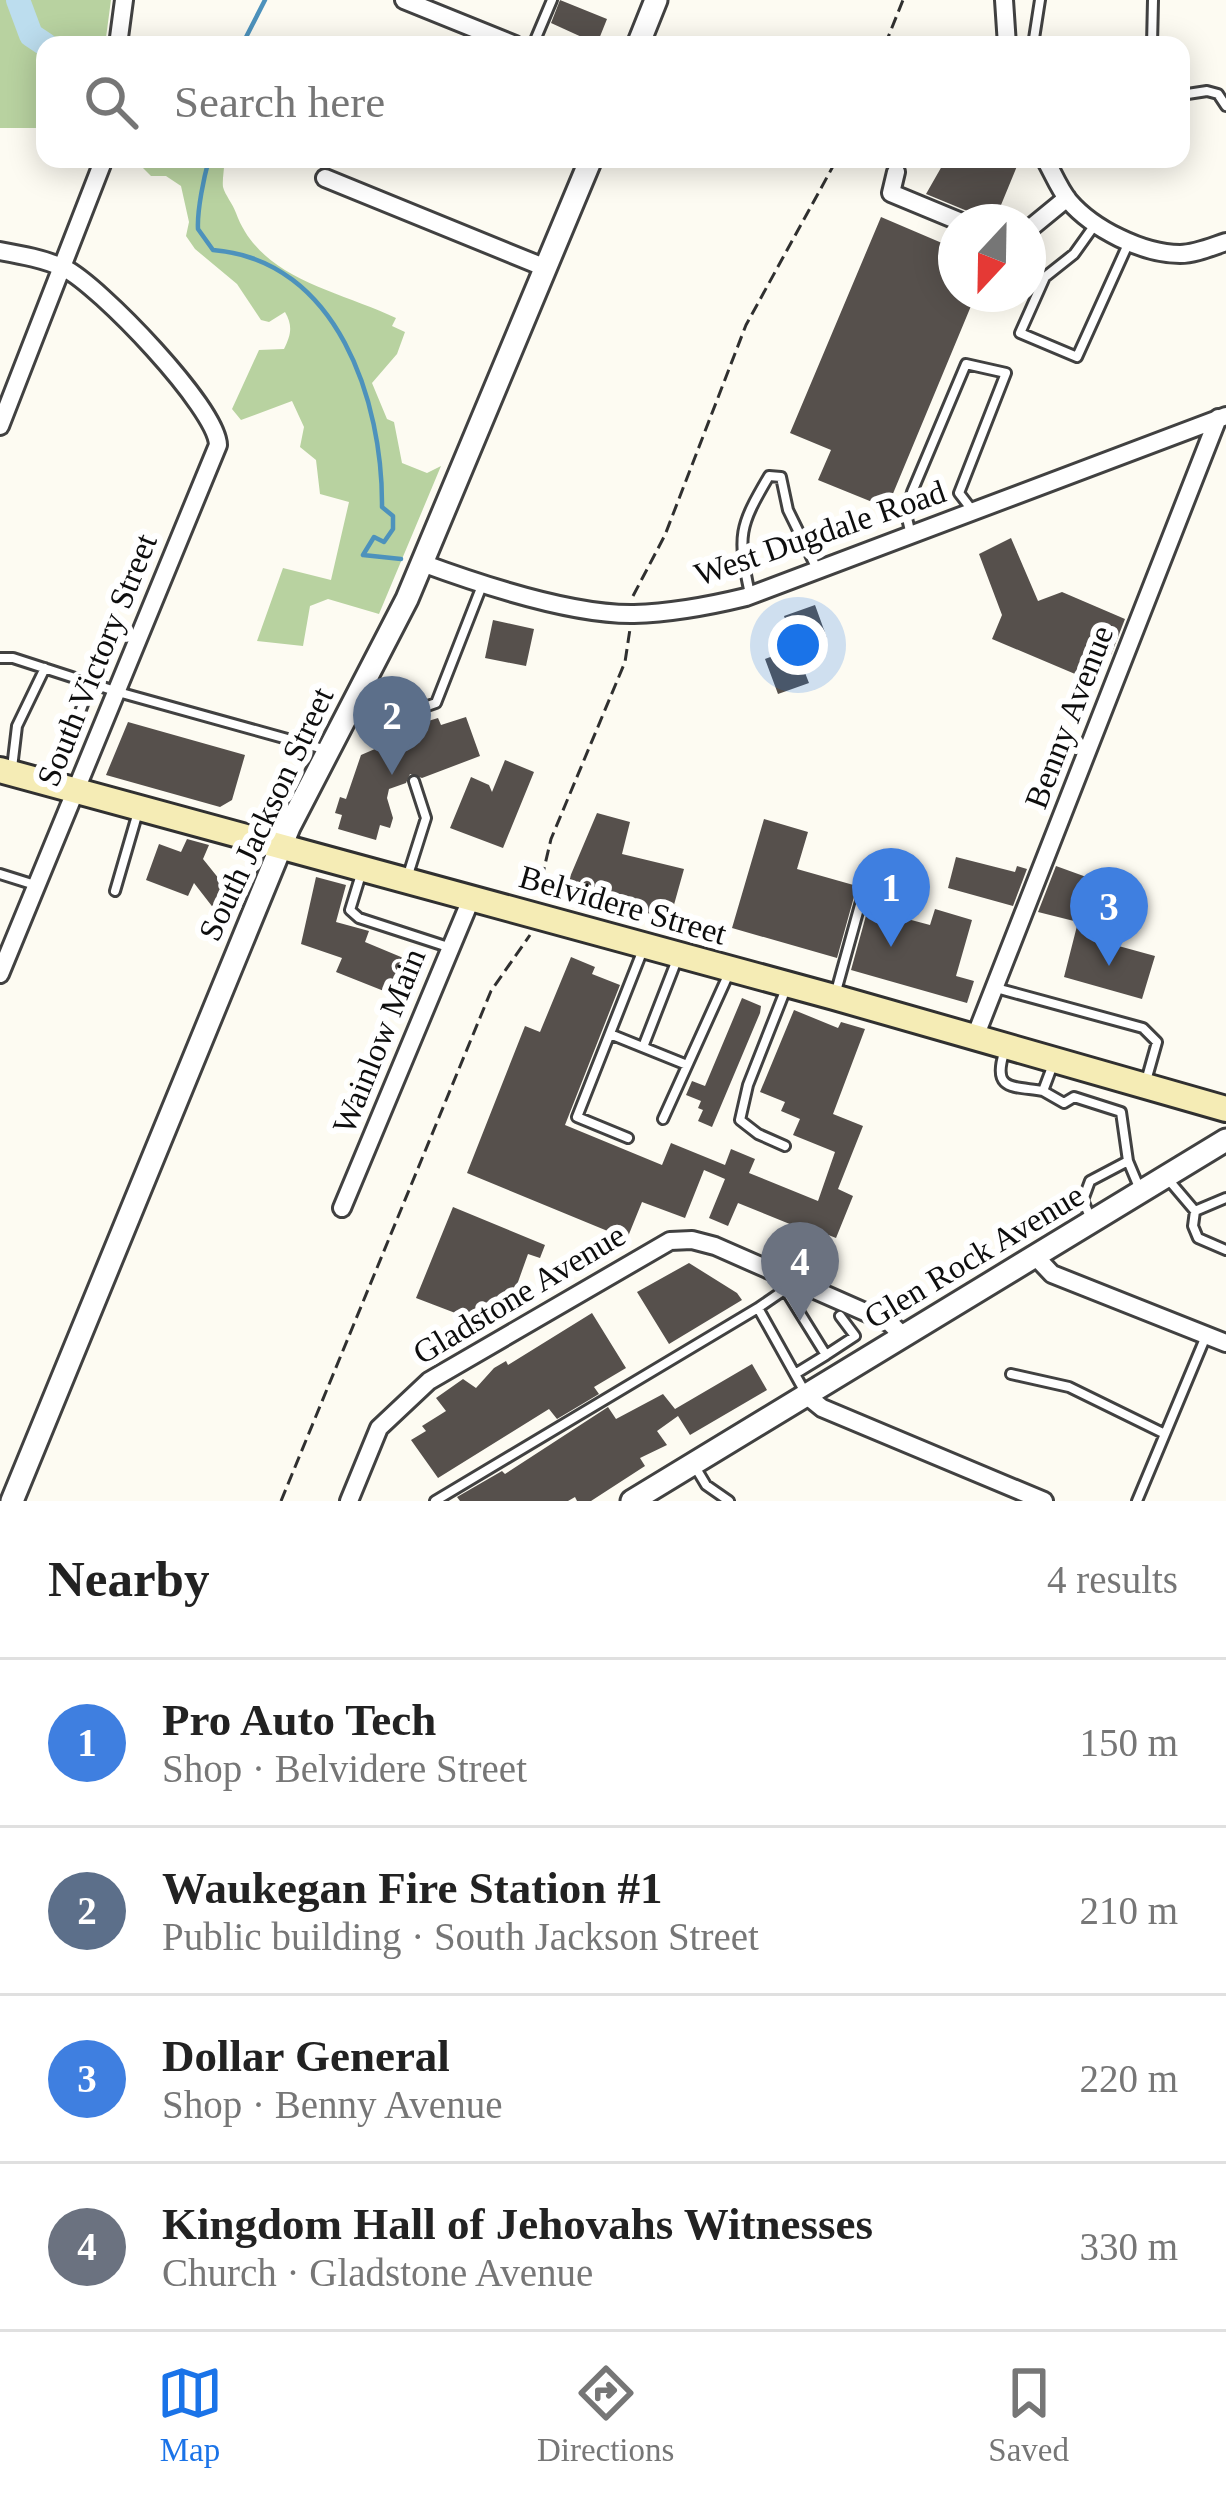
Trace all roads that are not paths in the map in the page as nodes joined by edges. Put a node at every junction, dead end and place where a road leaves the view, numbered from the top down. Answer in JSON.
{"nodes":[{"id":1,"x":124,"y":0,"type":"edge"},
{"id":2,"x":404,"y":0,"type":"edge"},
{"id":3,"x":551,"y":0,"type":"edge"},
{"id":4,"x":656,"y":0,"type":"edge"},
{"id":5,"x":1004,"y":0,"type":"edge"},
{"id":6,"x":1040,"y":0,"type":"edge"},
{"id":7,"x":1153,"y":0,"type":"edge"},
{"id":8,"x":119,"y":36,"type":"edge"},
{"id":9,"x":492,"y":36,"type":"edge"},
{"id":10,"x":537,"y":36,"type":"edge"},
{"id":11,"x":642,"y":36,"type":"edge"},
{"id":12,"x":1006,"y":36,"type":"edge"},
{"id":13,"x":1034,"y":36,"type":"edge"},
{"id":14,"x":1152,"y":36,"type":"edge"},
{"id":15,"x":1222,"y":91,"type":"edge"},
{"id":16,"x":1190,"y":94,"type":"edge"},
{"id":17,"x":1226,"y":106,"type":"edge"},
{"id":18,"x":101,"y":168,"type":"edge"},
{"id":19,"x":587,"y":168,"type":"edge"},
{"id":20,"x":1050,"y":168,"type":"edge"},
{"id":21,"x":896,"y":172,"type":"dead end"},
{"id":22,"x":325,"y":178,"type":"dead end"},
{"id":23,"x":1067,"y":198,"type":"junction"},
{"id":24,"x":938,"y":212,"type":"edge"},
{"id":25,"x":1046,"y":215,"type":"edge"},
{"id":26,"x":1096,"y":223,"type":"junction"},
{"id":27,"x":1129,"y":241,"type":"junction"},
{"id":28,"x":1226,"y":242,"type":"edge"},
{"id":29,"x":0,"y":250,"type":"edge"},
{"id":30,"x":64,"y":268,"type":"junction"},
{"id":31,"x":546,"y":268,"type":"junction"},
{"id":32,"x":1222,"y":417,"type":"edge"},
{"id":33,"x":0,"y":426,"type":"edge"},
{"id":34,"x":973,"y":512,"type":"junction"},
{"id":35,"x":911,"y":536,"type":"junction"},
{"id":36,"x":422,"y":563,"type":"junction"},
{"id":37,"x":818,"y":570,"type":"junction"},
{"id":38,"x":483,"y":582,"type":"junction"},
{"id":39,"x":750,"y":595,"type":"junction"},
{"id":40,"x":0,"y":658,"type":"edge"},
{"id":41,"x":45,"y":668,"type":"junction"},
{"id":42,"x":92,"y":682,"type":"junction"},
{"id":43,"x":118,"y":692,"type":"junction"},
{"id":44,"x":351,"y":705,"type":"junction"},
{"id":45,"x":378,"y":723,"type":"junction"},
{"id":46,"x":401,"y":739,"type":"dead end"},
{"id":47,"x":328,"y":750,"type":"junction"},
{"id":48,"x":63,"y":757,"type":"dead end"},
{"id":49,"x":5,"y":771,"type":"edge"},
{"id":50,"x":414,"y":781,"type":"dead end"},
{"id":51,"x":76,"y":790,"type":"junction"},
{"id":52,"x":140,"y":806,"type":"junction"},
{"id":53,"x":281,"y":845,"type":"junction"},
{"id":54,"x":364,"y":867,"type":"junction"},
{"id":55,"x":0,"y":874,"type":"edge"},
{"id":56,"x":406,"y":880,"type":"junction"},
{"id":57,"x":37,"y":885,"type":"junction"},
{"id":58,"x":916,"y":890,"type":"dead end"},
{"id":59,"x":116,"y":891,"type":"dead end"},
{"id":60,"x":472,"y":897,"type":"junction"},
{"id":61,"x":645,"y":946,"type":"junction"},
{"id":62,"x":450,"y":947,"type":"junction"},
{"id":63,"x":679,"y":955,"type":"junction"},
{"id":64,"x":731,"y":969,"type":"junction"},
{"id":65,"x":0,"y":974,"type":"edge"},
{"id":66,"x":787,"y":985,"type":"junction"},
{"id":67,"x":995,"y":987,"type":"junction"},
{"id":68,"x":834,"y":997,"type":"junction"},
{"id":69,"x":610,"y":1034,"type":"junction"},
{"id":70,"x":975,"y":1037,"type":"junction"},
{"id":71,"x":643,"y":1046,"type":"junction"},
{"id":72,"x":1006,"y":1046,"type":"junction"},
{"id":73,"x":1054,"y":1060,"type":"junction"},
{"id":74,"x":687,"y":1065,"type":"junction"},
{"id":75,"x":1096,"y":1072,"type":"junction"},
{"id":76,"x":1138,"y":1084,"type":"junction"},
{"id":77,"x":1042,"y":1091,"type":"junction"},
{"id":78,"x":1086,"y":1100,"type":"junction"},
{"id":79,"x":1226,"y":1109,"type":"edge"},
{"id":80,"x":1121,"y":1112,"type":"junction"},
{"id":81,"x":663,"y":1119,"type":"dead end"},
{"id":82,"x":628,"y":1138,"type":"dead end"},
{"id":83,"x":1226,"y":1140,"type":"edge"},
{"id":84,"x":785,"y":1146,"type":"dead end"},
{"id":85,"x":1128,"y":1161,"type":"junction"},
{"id":86,"x":1166,"y":1177,"type":"junction"},
{"id":87,"x":1141,"y":1192,"type":"junction"},
{"id":88,"x":1226,"y":1198,"type":"edge"},
{"id":89,"x":342,"y":1208,"type":"dead end"},
{"id":90,"x":1195,"y":1211,"type":"junction"},
{"id":91,"x":1092,"y":1223,"type":"junction"},
{"id":92,"x":1226,"y":1250,"type":"edge"},
{"id":93,"x":1036,"y":1257,"type":"junction"},
{"id":94,"x":791,"y":1286,"type":"junction"},
{"id":95,"x":758,"y":1308,"type":"junction"},
{"id":96,"x":840,"y":1316,"type":"dead end"},
{"id":97,"x":1206,"y":1335,"type":"junction"},
{"id":98,"x":904,"y":1337,"type":"junction"},
{"id":99,"x":1226,"y":1343,"type":"edge"},
{"id":100,"x":826,"y":1355,"type":"junction"},
{"id":101,"x":795,"y":1374,"type":"junction"},
{"id":102,"x":1011,"y":1374,"type":"dead end"},
{"id":103,"x":806,"y":1395,"type":"junction"},
{"id":104,"x":1165,"y":1434,"type":"junction"},
{"id":105,"x":693,"y":1464,"type":"junction"},
{"id":106,"x":638,"y":1499,"type":"edge"},
{"id":107,"x":12,"y":1501,"type":"edge"},
{"id":108,"x":349,"y":1501,"type":"edge"},
{"id":109,"x":435,"y":1501,"type":"edge"},
{"id":110,"x":729,"y":1501,"type":"edge"},
{"id":111,"x":1044,"y":1501,"type":"edge"},
{"id":112,"x":1137,"y":1501,"type":"edge"}],
"edges":[{"from":1,"to":8,"type":"street"},
{"from":2,"to":9,"type":"street"},
{"from":3,"to":10,"type":"lane"},
{"from":4,"to":11,"type":"street"},
{"from":5,"to":12,"type":"street"},
{"from":6,"to":13,"type":"lane"},
{"from":7,"to":14,"type":"lane"},
{"from":15,"to":16,"type":"lane"},
{"from":15,"to":17,"type":"lane"},
{"from":18,"to":30,"type":"street"},
{"from":19,"to":31,"type":"street","name":"South Jackson Street"},
{"from":20,"to":23,"type":"street"},
{"from":21,"to":24,"type":"street"},
{"from":22,"to":31,"type":"street"},
{"from":23,"to":25,"type":"street"},
{"from":23,"to":26,"type":"street"},
{"from":26,"to":27,"type":"street"},
{"from":26,"to":27,"type":"lane"},
{"from":27,"to":28,"type":"street"},
{"from":29,"to":30,"type":"street"},
{"from":30,"to":33,"type":"street"},
{"from":30,"to":43,"type":"street","name":"South Victory Street"},
{"from":31,"to":36,"type":"street","name":"South Jackson Street"},
{"from":32,"to":34,"type":"street","name":"West Dugdale Road"},
{"from":32,"to":67,"type":"street","name":"Benny Avenue"},
{"from":34,"to":35,"type":"street","name":"West Dugdale Road"},
{"from":34,"to":35,"type":"lane"},
{"from":35,"to":37,"type":"street","name":"West Dugdale Road"},
{"from":36,"to":38,"type":"street","name":"West Dugdale Road"},
{"from":36,"to":44,"type":"street","name":"South Jackson Street"},
{"from":37,"to":39,"type":"street","name":"West Dugdale Road"},
{"from":37,"to":39,"type":"lane"},
{"from":38,"to":39,"type":"street","name":"West Dugdale Road"},
{"from":38,"to":45,"type":"lane"},
{"from":40,"to":41,"type":"lane"},
{"from":41,"to":42,"type":"lane"},
{"from":41,"to":49,"type":"lane"},
{"from":42,"to":43,"type":"lane"},
{"from":42,"to":48,"type":"lane"},
{"from":43,"to":47,"type":"lane"},
{"from":43,"to":51,"type":"street","name":"South Victory Street"},
{"from":44,"to":45,"type":"lane"},
{"from":44,"to":47,"type":"street","name":"South Jackson Street"},
{"from":45,"to":46,"type":"lane"},
{"from":47,"to":53,"type":"street","name":"South Jackson Street"},
{"from":49,"to":51,"type":"main road","name":"Belvidere Street"},
{"from":50,"to":56,"type":"lane"},
{"from":51,"to":52,"type":"main road","name":"Belvidere Street"},
{"from":51,"to":57,"type":"street","name":"South Victory Street"},
{"from":52,"to":53,"type":"main road","name":"Belvidere Street"},
{"from":52,"to":59,"type":"lane"},
{"from":53,"to":54,"type":"main road","name":"Belvidere Street"},
{"from":53,"to":107,"type":"street","name":"South Jackson Street"},
{"from":54,"to":56,"type":"main road","name":"Belvidere Street"},
{"from":54,"to":62,"type":"lane"},
{"from":55,"to":57,"type":"lane"},
{"from":56,"to":60,"type":"main road","name":"Belvidere Street"},
{"from":57,"to":65,"type":"street","name":"South Victory Street"},
{"from":58,"to":68,"type":"lane"},
{"from":60,"to":61,"type":"main road","name":"Belvidere Street"},
{"from":60,"to":62,"type":"street","name":"Wainlow Main"},
{"from":61,"to":63,"type":"main road","name":"Belvidere Street"},
{"from":61,"to":69,"type":"lane"},
{"from":62,"to":89,"type":"street","name":"Wainlow Main"},
{"from":63,"to":64,"type":"main road","name":"Belvidere Street"},
{"from":63,"to":71,"type":"lane"},
{"from":64,"to":66,"type":"main road","name":"Belvidere Street"},
{"from":64,"to":74,"type":"lane"},
{"from":66,"to":68,"type":"main road","name":"Belvidere Street"},
{"from":66,"to":84,"type":"lane"},
{"from":67,"to":70,"type":"street","name":"Benny Avenue"},
{"from":67,"to":76,"type":"lane"},
{"from":68,"to":70,"type":"main road","name":"Belvidere Street"},
{"from":69,"to":71,"type":"lane"},
{"from":69,"to":82,"type":"lane"},
{"from":70,"to":72,"type":"main road","name":"Belvidere Street"},
{"from":71,"to":74,"type":"lane"},
{"from":72,"to":73,"type":"main road","name":"Belvidere Street"},
{"from":72,"to":77,"type":"lane"},
{"from":73,"to":75,"type":"main road","name":"Belvidere Street"},
{"from":73,"to":77,"type":"lane"},
{"from":74,"to":81,"type":"lane"},
{"from":75,"to":76,"type":"main road","name":"Belvidere Street"},
{"from":75,"to":78,"type":"lane"},
{"from":76,"to":79,"type":"main road","name":"Belvidere Street"},
{"from":76,"to":80,"type":"lane"},
{"from":77,"to":78,"type":"lane"},
{"from":78,"to":80,"type":"lane"},
{"from":80,"to":85,"type":"lane"},
{"from":83,"to":86,"type":"street","name":"Glen Rock Avenue"},
{"from":85,"to":87,"type":"lane"},
{"from":85,"to":91,"type":"lane"},
{"from":86,"to":87,"type":"street","name":"Glen Rock Avenue"},
{"from":86,"to":90,"type":"lane"},
{"from":87,"to":91,"type":"street","name":"Glen Rock Avenue"},
{"from":88,"to":90,"type":"lane"},
{"from":90,"to":92,"type":"lane"},
{"from":91,"to":93,"type":"street","name":"Glen Rock Avenue"},
{"from":93,"to":97,"type":"street"},
{"from":93,"to":98,"type":"street","name":"Glen Rock Avenue"},
{"from":94,"to":95,"type":"lane"},
{"from":94,"to":98,"type":"street","name":"Gladstone Avenue"},
{"from":94,"to":100,"type":"lane"},
{"from":94,"to":108,"type":"street","name":"Gladstone Avenue"},
{"from":95,"to":101,"type":"lane"},
{"from":95,"to":109,"type":"lane"},
{"from":96,"to":100,"type":"lane"},
{"from":97,"to":99,"type":"street"},
{"from":97,"to":104,"type":"lane"},
{"from":98,"to":103,"type":"street","name":"Glen Rock Avenue"},
{"from":100,"to":101,"type":"lane"},
{"from":101,"to":103,"type":"lane"},
{"from":102,"to":104,"type":"lane"},
{"from":103,"to":105,"type":"street","name":"Glen Rock Avenue"},
{"from":103,"to":111,"type":"street"},
{"from":104,"to":112,"type":"lane"},
{"from":105,"to":106,"type":"street","name":"Glen Rock Avenue"},
{"from":105,"to":110,"type":"lane"}]}
